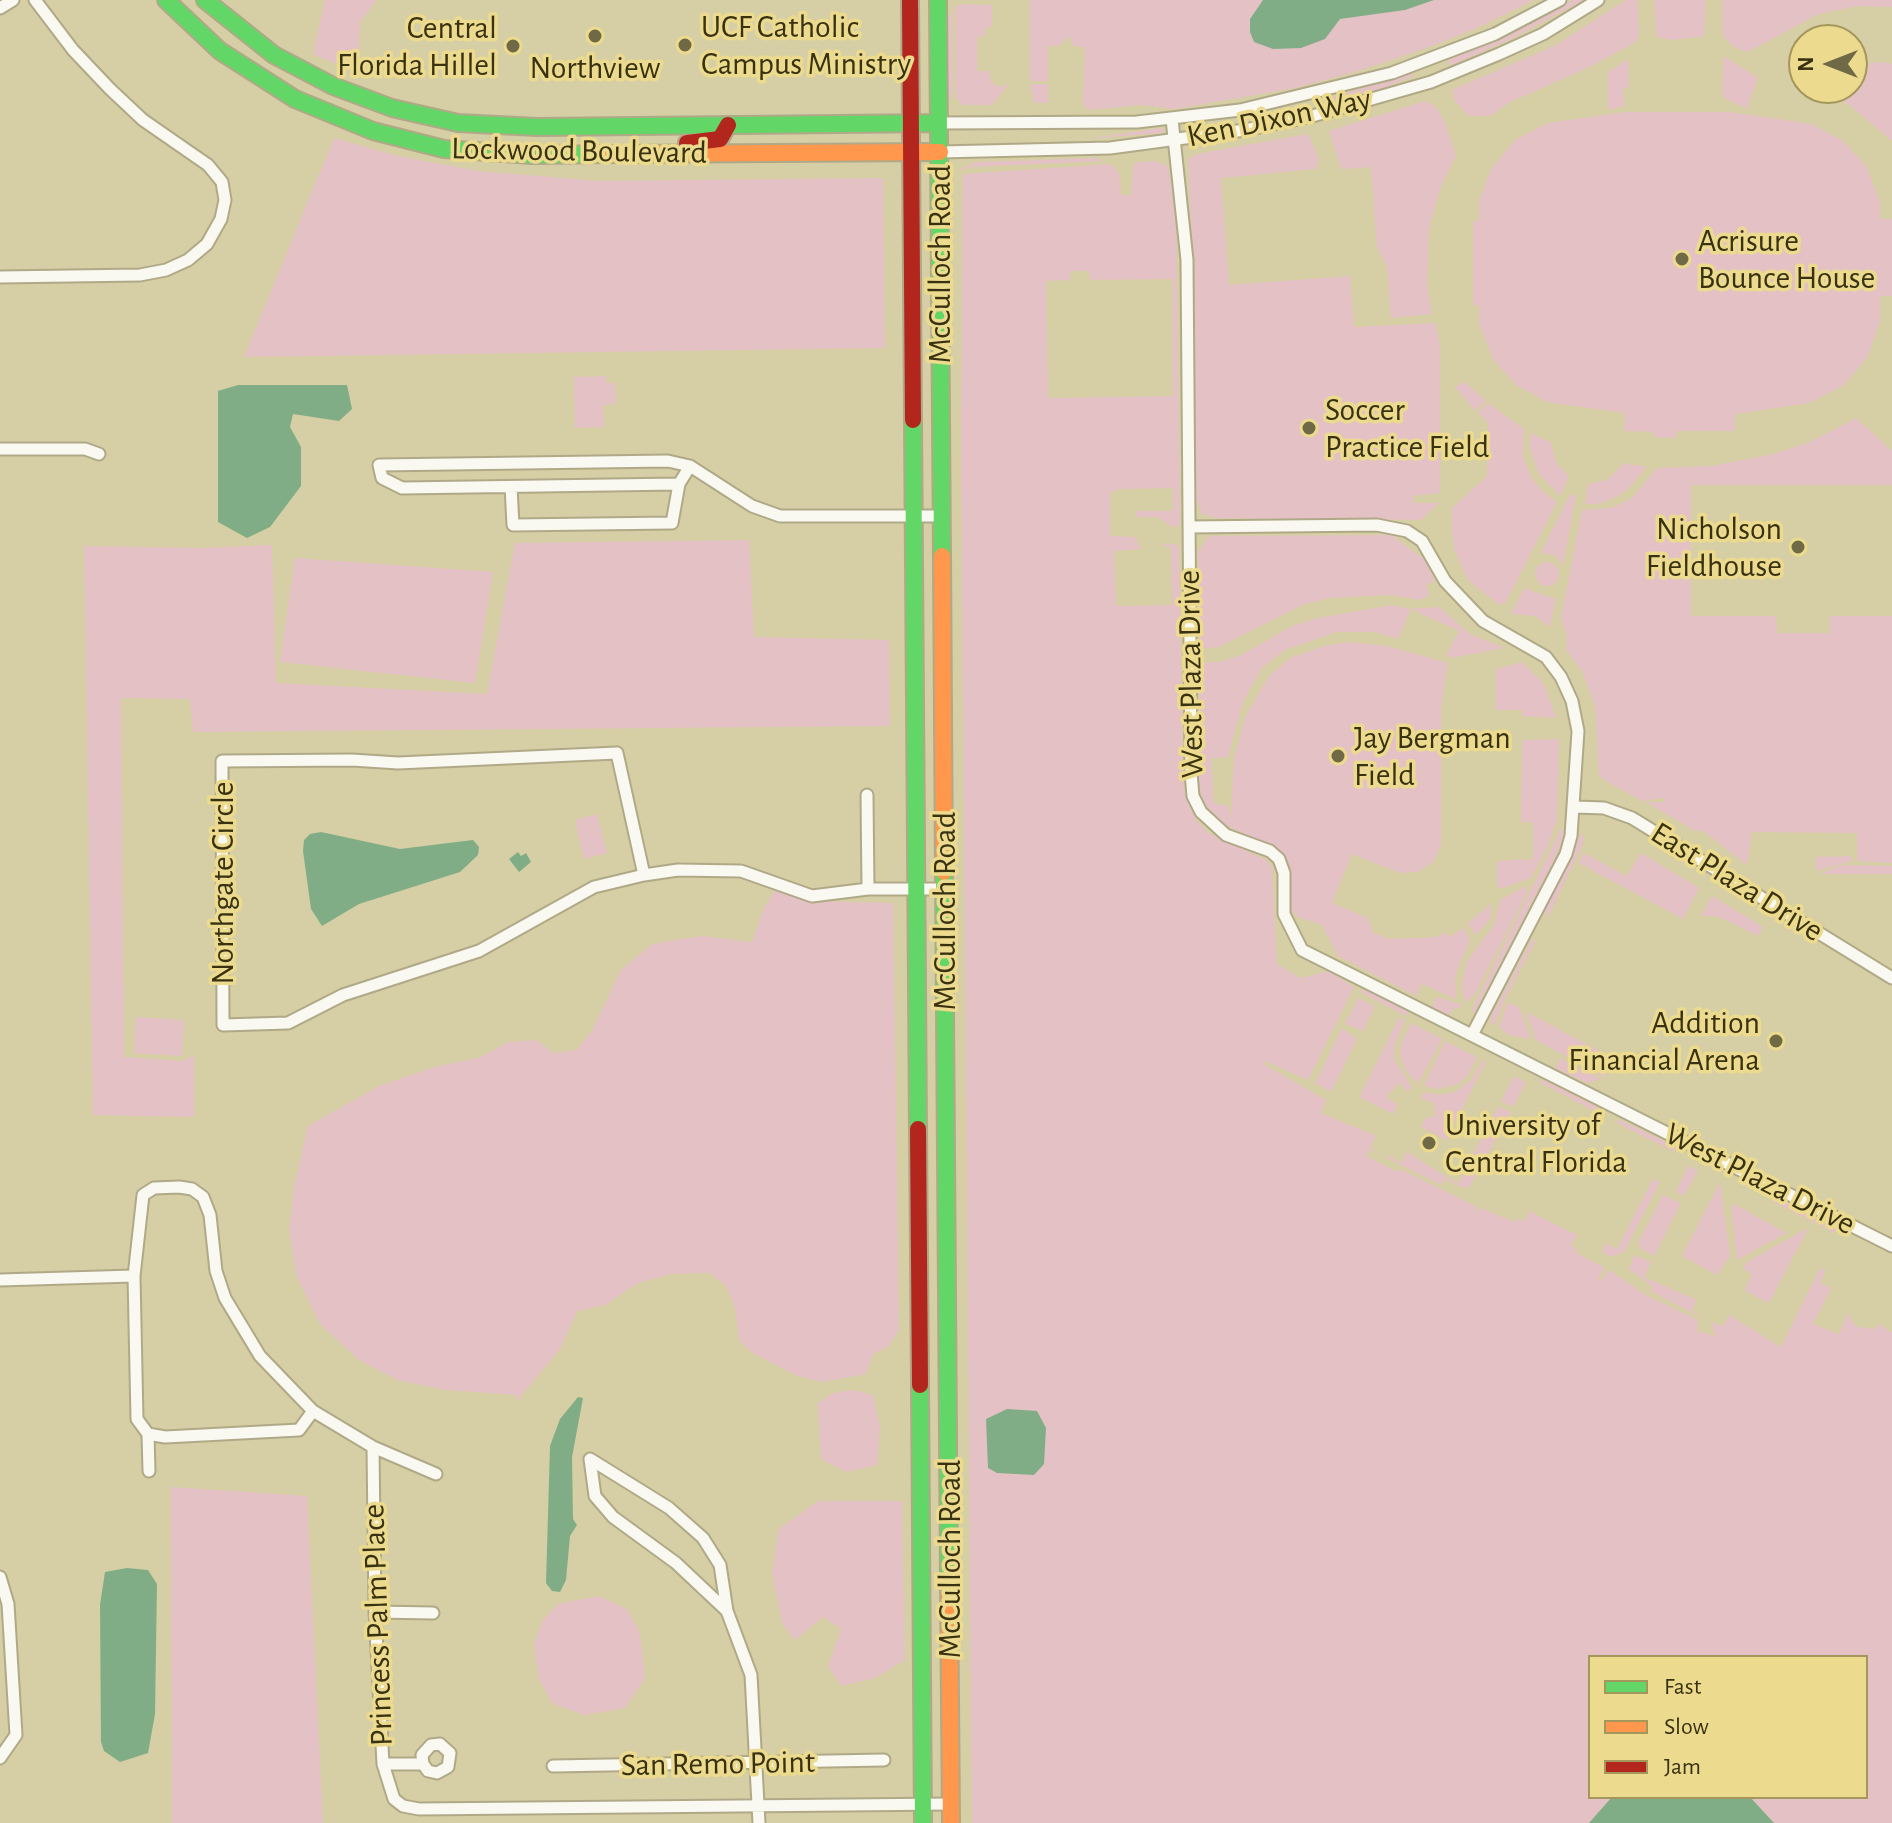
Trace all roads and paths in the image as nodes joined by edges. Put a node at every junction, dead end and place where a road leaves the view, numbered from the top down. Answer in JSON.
{"nodes":[{"id":1,"x":13,"y":0,"type":"edge"},
{"id":2,"x":35,"y":0,"type":"edge"},
{"id":3,"x":166,"y":0,"type":"edge"},
{"id":4,"x":205,"y":0,"type":"edge"},
{"id":5,"x":910,"y":0,"type":"edge"},
{"id":6,"x":938,"y":0,"type":"edge"},
{"id":7,"x":1560,"y":0,"type":"edge"},
{"id":8,"x":1598,"y":0,"type":"edge"},
{"id":9,"x":0,"y":8,"type":"edge"},
{"id":10,"x":420,"y":116,"type":"junction"},
{"id":11,"x":1172,"y":119,"type":"junction"},
{"id":12,"x":909,"y":123,"type":"junction"},
{"id":13,"x":939,"y":123,"type":"junction"},
{"id":14,"x":695,"y":125,"type":"junction"},
{"id":15,"x":728,"y":125,"type":"junction"},
{"id":16,"x":1175,"y":140,"type":"junction"},
{"id":17,"x":413,"y":142,"type":"junction"},
{"id":18,"x":909,"y":152,"type":"junction"},
{"id":19,"x":940,"y":152,"type":"junction"},
{"id":20,"x":624,"y":154,"type":"junction"},
{"id":21,"x":589,"y":155,"type":"junction"},
{"id":22,"x":0,"y":277,"type":"edge"},
{"id":23,"x":0,"y":449,"type":"edge"},
{"id":24,"x":99,"y":454,"type":"dead end"},
{"id":25,"x":690,"y":466,"type":"junction"},
{"id":26,"x":679,"y":484,"type":"junction"},
{"id":27,"x":511,"y":487,"type":"junction"},
{"id":28,"x":942,"y":516,"type":"junction"},
{"id":29,"x":913,"y":517,"type":"junction"},
{"id":30,"x":1189,"y":527,"type":"junction"},
{"id":31,"x":867,"y":795,"type":"dead end"},
{"id":32,"x":1575,"y":807,"type":"junction"},
{"id":33,"x":644,"y":875,"type":"junction"},
{"id":34,"x":868,"y":889,"type":"junction"},
{"id":35,"x":945,"y":889,"type":"junction"},
{"id":36,"x":915,"y":890,"type":"junction"},
{"id":37,"x":1892,"y":978,"type":"edge"},
{"id":38,"x":1472,"y":1035,"type":"junction"},
{"id":39,"x":1892,"y":1246,"type":"edge"},
{"id":40,"x":134,"y":1276,"type":"junction"},
{"id":41,"x":0,"y":1280,"type":"edge"},
{"id":42,"x":313,"y":1411,"type":"junction"},
{"id":43,"x":148,"y":1434,"type":"junction"},
{"id":44,"x":373,"y":1447,"type":"junction"},
{"id":45,"x":149,"y":1471,"type":"dead end"},
{"id":46,"x":436,"y":1474,"type":"dead end"},
{"id":47,"x":0,"y":1577,"type":"edge"},
{"id":48,"x":727,"y":1611,"type":"junction"},
{"id":49,"x":375,"y":1612,"type":"junction"},
{"id":50,"x":433,"y":1613,"type":"dead end"},
{"id":51,"x":0,"y":1758,"type":"edge"},
{"id":52,"x":884,"y":1760,"type":"dead end"},
{"id":53,"x":383,"y":1764,"type":"junction"},
{"id":54,"x":423,"y":1764,"type":"dead end"},
{"id":55,"x":758,"y":1764,"type":"junction"},
{"id":56,"x":553,"y":1766,"type":"dead end"},
{"id":57,"x":923,"y":1804,"type":"junction"},
{"id":58,"x":951,"y":1804,"type":"junction"},
{"id":59,"x":759,"y":1805,"type":"junction"},
{"id":60,"x":759,"y":1823,"type":"edge"},
{"id":61,"x":923,"y":1823,"type":"edge"},
{"id":62,"x":951,"y":1823,"type":"edge"}],
"edges":[{"from":1,"to":9,"type":"street"},
{"from":2,"to":22,"type":"street"},
{"from":3,"to":17,"type":"main road","name":"Lockwood Boulevard"},
{"from":4,"to":10,"type":"main road","name":"Lockwood Boulevard"},
{"from":5,"to":12,"type":"main road","name":"McCulloch Road"},
{"from":6,"to":13,"type":"main road","name":"McCulloch Road"},
{"from":7,"to":11,"type":"street","name":"Ken Dixon Way"},
{"from":8,"to":16,"type":"street","name":"Ken Dixon Way"},
{"from":10,"to":14,"type":"main road","name":"Lockwood Boulevard"},
{"from":10,"to":17,"type":"main road"},
{"from":11,"to":13,"type":"street","name":"Ken Dixon Way"},
{"from":11,"to":16,"type":"street","name":"West Plaza Drive"},
{"from":12,"to":13,"type":"main road","name":"Lockwood Boulevard"},
{"from":12,"to":15,"type":"main road","name":"Lockwood Boulevard"},
{"from":12,"to":18,"type":"main road","name":"McCulloch Road"},
{"from":13,"to":19,"type":"main road","name":"McCulloch Road"},
{"from":14,"to":15,"type":"main road","name":"Lockwood Boulevard"},
{"from":14,"to":21,"type":"main road"},
{"from":15,"to":20,"type":"main road"},
{"from":16,"to":19,"type":"street","name":"Ken Dixon Way"},
{"from":16,"to":30,"type":"street","name":"West Plaza Drive"},
{"from":17,"to":21,"type":"main road","name":"Lockwood Boulevard"},
{"from":18,"to":19,"type":"main road","name":"Lockwood Boulevard"},
{"from":18,"to":20,"type":"main road","name":"Lockwood Boulevard"},
{"from":18,"to":29,"type":"main road","name":"McCulloch Road"},
{"from":19,"to":28,"type":"main road","name":"McCulloch Road"},
{"from":20,"to":21,"type":"main road","name":"Lockwood Boulevard"},
{"from":23,"to":24,"type":"street"},
{"from":25,"to":26,"type":"street"},
{"from":25,"to":27,"type":"street"},
{"from":25,"to":29,"type":"street"},
{"from":26,"to":27,"type":"street"},
{"from":26,"to":27,"type":"street"},
{"from":28,"to":29,"type":"street"},
{"from":28,"to":35,"type":"main road","name":"McCulloch Road"},
{"from":29,"to":36,"type":"main road","name":"McCulloch Road"},
{"from":30,"to":32,"type":"street"},
{"from":30,"to":38,"type":"street","name":"West Plaza Drive"},
{"from":31,"to":34,"type":"street"},
{"from":32,"to":37,"type":"street","name":"East Plaza Drive"},
{"from":32,"to":38,"type":"street"},
{"from":33,"to":33,"type":"street","name":"Northgate Circle"},
{"from":33,"to":34,"type":"street","name":"Northgate Circle"},
{"from":34,"to":36,"type":"street","name":"Northgate Circle"},
{"from":35,"to":36,"type":"street","name":"Northgate Circle"},
{"from":35,"to":58,"type":"main road","name":"McCulloch Road"},
{"from":36,"to":57,"type":"main road","name":"McCulloch Road"},
{"from":38,"to":39,"type":"street","name":"West Plaza Drive"},
{"from":40,"to":41,"type":"street"},
{"from":40,"to":42,"type":"street"},
{"from":40,"to":43,"type":"street"},
{"from":42,"to":43,"type":"street"},
{"from":42,"to":44,"type":"street"},
{"from":43,"to":45,"type":"street"},
{"from":44,"to":46,"type":"street"},
{"from":44,"to":49,"type":"street","name":"Princess Palm Place"},
{"from":47,"to":51,"type":"street"},
{"from":48,"to":48,"type":"street"},
{"from":48,"to":55,"type":"street"},
{"from":49,"to":50,"type":"street"},
{"from":49,"to":53,"type":"street","name":"Princess Palm Place"},
{"from":52,"to":55,"type":"street","name":"San Remo Point"},
{"from":53,"to":54,"type":"street","name":"Princess Palm Place"},
{"from":53,"to":59,"type":"street"},
{"from":55,"to":56,"type":"street","name":"San Remo Point"},
{"from":55,"to":59,"type":"street"},
{"from":57,"to":58,"type":"street"},
{"from":57,"to":59,"type":"street"},
{"from":57,"to":61,"type":"main road","name":"McCulloch Road"},
{"from":58,"to":62,"type":"main road","name":"McCulloch Road"},
{"from":59,"to":60,"type":"street"}]}
